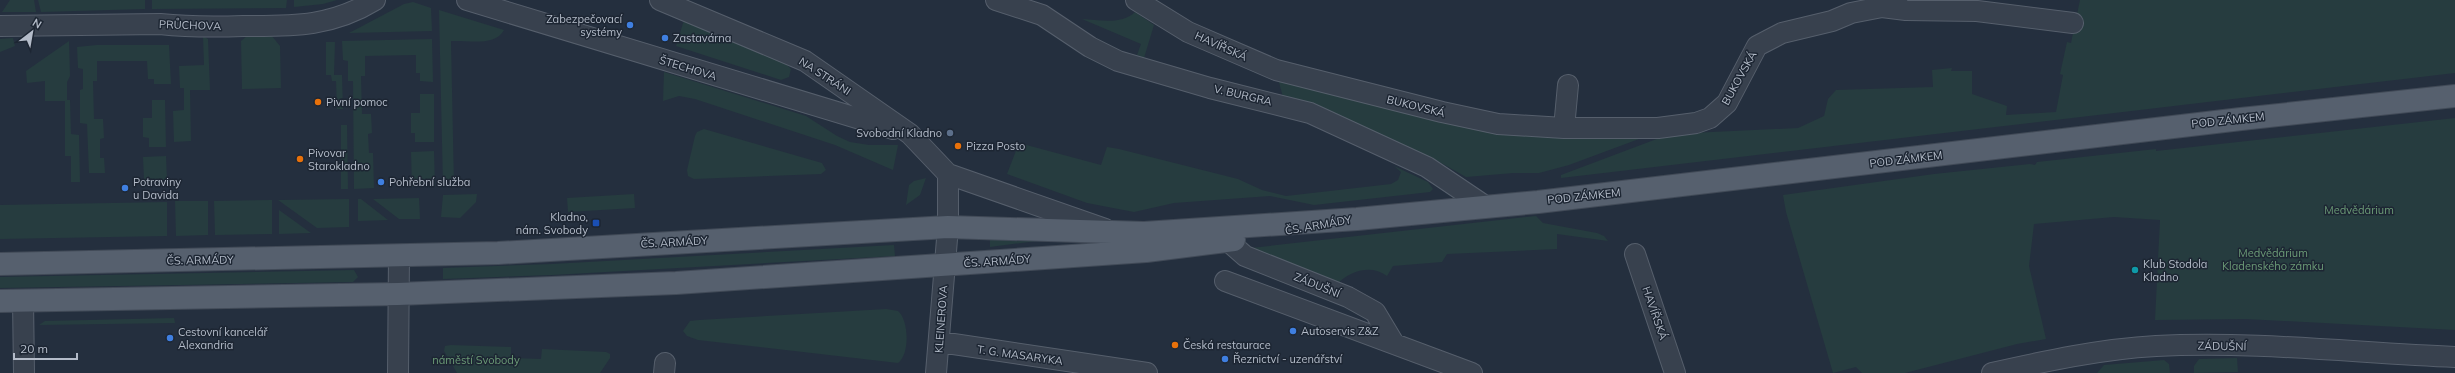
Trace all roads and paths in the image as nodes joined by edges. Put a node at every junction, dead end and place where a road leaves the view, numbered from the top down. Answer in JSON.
{"nodes":[{"id":1,"x":375,"y":0,"type":"edge"},
{"id":2,"x":467,"y":0,"type":"edge"},
{"id":3,"x":660,"y":0,"type":"edge"},
{"id":4,"x":996,"y":0,"type":"edge"},
{"id":5,"x":1136,"y":0,"type":"edge"},
{"id":6,"x":1877,"y":3,"type":"edge"},
{"id":7,"x":2073,"y":23,"type":"dead end"},
{"id":8,"x":0,"y":26,"type":"edge"},
{"id":9,"x":1311,"y":80,"type":"joint"},
{"id":10,"x":1568,"y":85,"type":"dead end"},
{"id":11,"x":2455,"y":96,"type":"edge"},
{"id":12,"x":1564,"y":128,"type":"junction"},
{"id":13,"x":910,"y":134,"type":"junction"},
{"id":14,"x":948,"y":174,"type":"junction"},
{"id":15,"x":1485,"y":206,"type":"junction"},
{"id":16,"x":1357,"y":218,"type":"junction"},
{"id":17,"x":948,"y":227,"type":"junction"},
{"id":18,"x":1110,"y":231,"type":"junction"},
{"id":19,"x":1228,"y":241,"type":"junction"},
{"id":20,"x":1635,"y":254,"type":"dead end"},
{"id":21,"x":399,"y":255,"type":"junction"},
{"id":22,"x":0,"y":264,"type":"edge"},
{"id":23,"x":944,"y":266,"type":"junction"},
{"id":24,"x":1225,"y":281,"type":"dead end"},
{"id":25,"x":398,"y":294,"type":"junction"},
{"id":26,"x":23,"y":300,"type":"junction"},
{"id":27,"x":0,"y":301,"type":"edge"},
{"id":28,"x":940,"y":342,"type":"junction"},
{"id":29,"x":1393,"y":342,"type":"junction"},
{"id":30,"x":2455,"y":357,"type":"edge"},
{"id":31,"x":24,"y":373,"type":"edge"},
{"id":32,"x":398,"y":373,"type":"edge"},
{"id":33,"x":936,"y":373,"type":"edge"},
{"id":34,"x":1147,"y":373,"type":"edge"},
{"id":35,"x":1472,"y":373,"type":"edge"},
{"id":36,"x":1675,"y":373,"type":"edge"},
{"id":37,"x":1992,"y":373,"type":"edge"}],
"edges":[{"from":1,"to":8,"type":"street","name":"PRŮCHOVA"},
{"from":2,"to":13,"type":"street","name":"ŠTECHOVA"},
{"from":3,"to":13,"type":"street","name":"NA STRÁNI"},
{"from":4,"to":15,"type":"street","name":"V. BURGRA"},
{"from":5,"to":9,"type":"street","name":"HAVÍŘSKÁ"},
{"from":6,"to":7,"type":"street","name":"BUKOVSKÁ"},
{"from":6,"to":12,"type":"street","name":"BUKOVSKÁ"},
{"from":9,"to":12,"type":"street","name":"BUKOVSKÁ"},
{"from":10,"to":12,"type":"street"},
{"from":11,"to":15,"type":"main road","name":"POD ZÁMKEM"},
{"from":13,"to":14,"type":"street","name":"NA STRÁNI"},
{"from":14,"to":17,"type":"street"},
{"from":14,"to":18,"type":"street","name":"NA STRÁNI"},
{"from":15,"to":16,"type":"main road","name":"POD ZÁMKEM"},
{"from":16,"to":18,"type":"main road","name":"ČS. ARMÁDY"},
{"from":16,"to":19,"type":"main road","name":"ČS. ARMÁDY"},
{"from":17,"to":18,"type":"main road","name":"ČS. ARMÁDY"},
{"from":17,"to":21,"type":"main road","name":"ČS. ARMÁDY"},
{"from":17,"to":23,"type":"street"},
{"from":19,"to":23,"type":"main road","name":"ČS. ARMÁDY"},
{"from":19,"to":29,"type":"street","name":"ZÁDUŠNÍ"},
{"from":20,"to":36,"type":"street","name":"HAVÍŘSKÁ"},
{"from":21,"to":22,"type":"main road","name":"ČS. ARMÁDY"},
{"from":21,"to":25,"type":"street"},
{"from":23,"to":25,"type":"main road","name":"ČS. ARMÁDY"},
{"from":23,"to":28,"type":"street","name":"KLEINEROVA"},
{"from":24,"to":29,"type":"street"},
{"from":25,"to":26,"type":"main road","name":"ČS. ARMÁDY"},
{"from":25,"to":32,"type":"street"},
{"from":26,"to":27,"type":"main road","name":"ČS. ARMÁDY"},
{"from":26,"to":31,"type":"street"},
{"from":28,"to":33,"type":"street","name":"KLEINEROVA"},
{"from":28,"to":34,"type":"street","name":"T. G. MASARYKA"},
{"from":29,"to":35,"type":"street"},
{"from":30,"to":37,"type":"street","name":"ZÁDUŠNÍ"}]}
